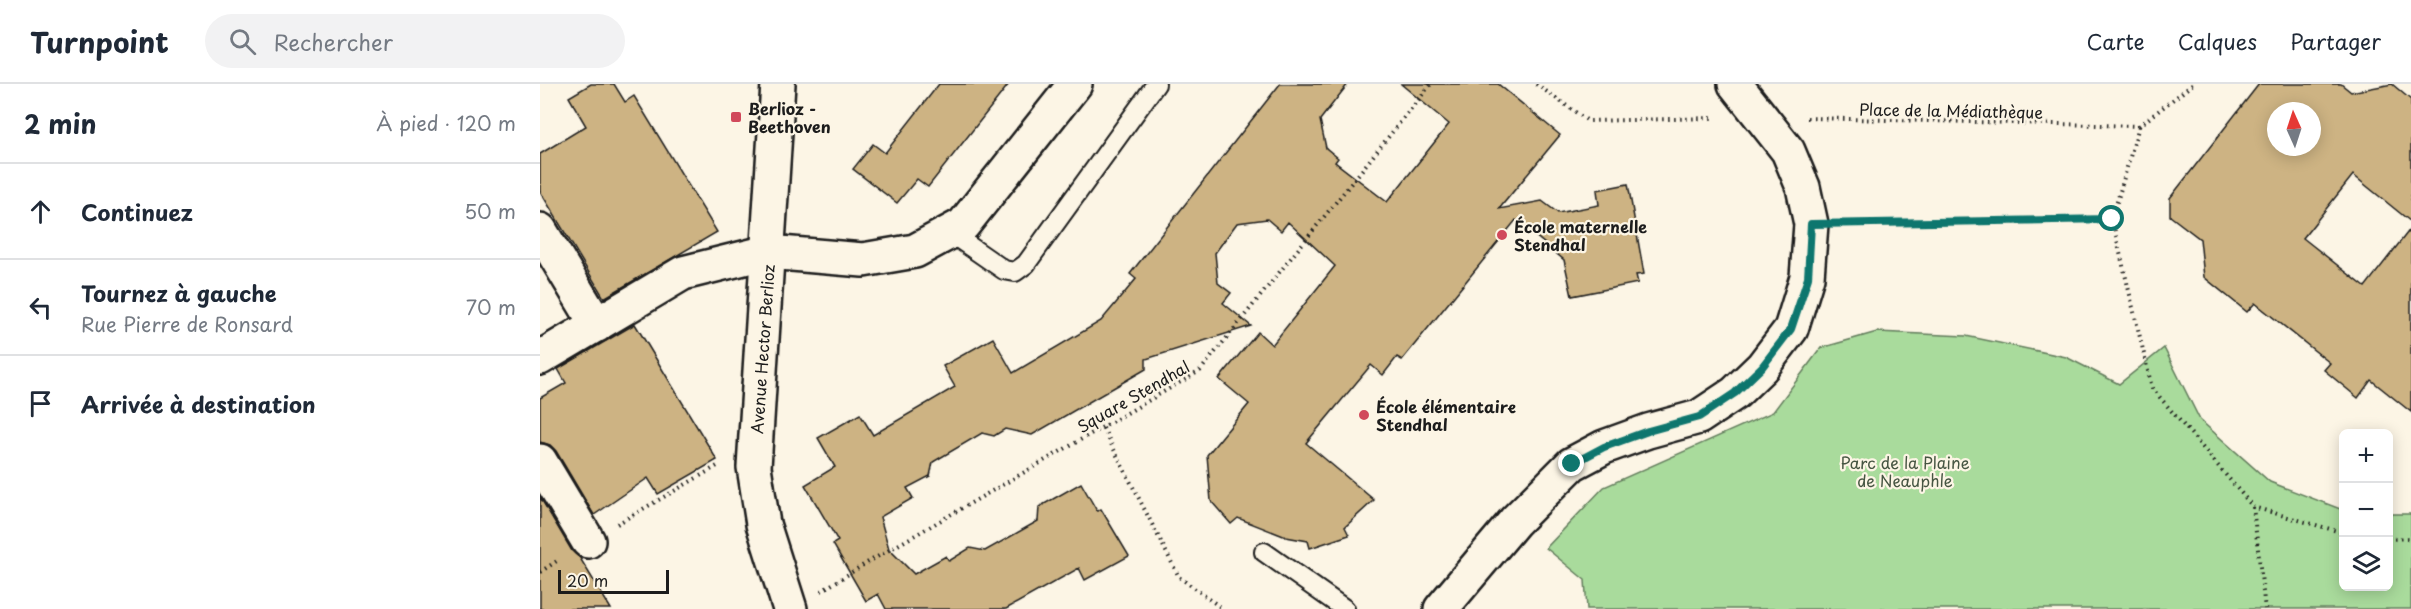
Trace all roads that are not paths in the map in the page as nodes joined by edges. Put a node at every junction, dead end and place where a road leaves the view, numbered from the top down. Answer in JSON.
{"nodes":[{"id":1,"x":778,"y":84,"type":"edge"},
{"id":2,"x":1156,"y":84,"type":"edge"},
{"id":3,"x":1735,"y":84,"type":"edge"},
{"id":4,"x":1068,"y":87,"type":"edge"},
{"id":5,"x":540,"y":231,"type":"edge"},
{"id":6,"x":949,"y":232,"type":"junction"},
{"id":7,"x":768,"y":252,"type":"junction"},
{"id":8,"x":597,"y":325,"type":"junction"},
{"id":9,"x":540,"y":358,"type":"edge"},
{"id":10,"x":540,"y":461,"type":"edge"},
{"id":11,"x":588,"y":541,"type":"road end"},
{"id":12,"x":1264,"y":552,"type":"dead end"},
{"id":13,"x":790,"y":609,"type":"edge"},
{"id":14,"x":1345,"y":609,"type":"edge"},
{"id":15,"x":1441,"y":609,"type":"edge"}],
"edges":[{"from":1,"to":7,"type":"street","name":"Avenue Hector Berlioz"},
{"from":2,"to":6,"type":"lane"},
{"from":3,"to":15,"type":"street"},
{"from":4,"to":6,"type":"street"},
{"from":5,"to":8,"type":"street"},
{"from":6,"to":7,"type":"street"},
{"from":7,"to":8,"type":"street"},
{"from":7,"to":13,"type":"street","name":"Avenue Hector Berlioz"},
{"from":8,"to":9,"type":"street"},
{"from":10,"to":11,"type":"street"},
{"from":12,"to":14,"type":"lane"}]}
